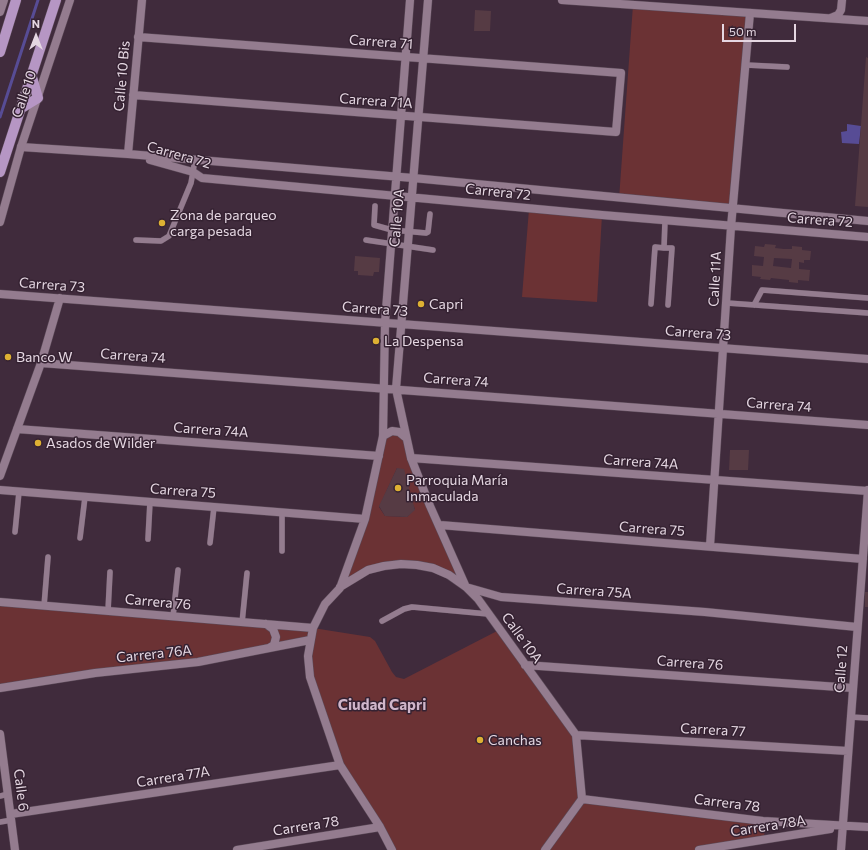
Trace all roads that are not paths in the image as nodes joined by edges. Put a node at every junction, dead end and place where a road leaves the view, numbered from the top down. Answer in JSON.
{"nodes":[{"id":1,"x":4,"y":0,"type":"edge"},
{"id":2,"x":16,"y":0,"type":"edge"},
{"id":3,"x":56,"y":0,"type":"edge"},
{"id":4,"x":70,"y":0,"type":"edge"},
{"id":5,"x":77,"y":0,"type":"edge"},
{"id":6,"x":142,"y":0,"type":"edge"},
{"id":7,"x":410,"y":0,"type":"edge"},
{"id":8,"x":428,"y":0,"type":"edge"},
{"id":9,"x":562,"y":0,"type":"edge"},
{"id":10,"x":842,"y":0,"type":"edge"},
{"id":11,"x":0,"y":12,"type":"edge"},
{"id":12,"x":750,"y":13,"type":"junction"},
{"id":13,"x":828,"y":18,"type":"junction"},
{"id":14,"x":868,"y":21,"type":"edge"},
{"id":15,"x":4,"y":27,"type":"edge"},
{"id":16,"x":138,"y":37,"type":"junction"},
{"id":17,"x":1,"y":47,"type":"edge"},
{"id":18,"x":52,"y":57,"type":"junction"},
{"id":19,"x":406,"y":57,"type":"junction"},
{"id":20,"x":423,"y":58,"type":"junction"},
{"id":21,"x":746,"y":65,"type":"junction"},
{"id":22,"x":787,"y":67,"type":"dead end"},
{"id":23,"x":31,"y":74,"type":"junction"},
{"id":24,"x":133,"y":96,"type":"junction"},
{"id":25,"x":38,"y":98,"type":"junction"},
{"id":26,"x":20,"y":109,"type":"junction"},
{"id":27,"x":401,"y":116,"type":"junction"},
{"id":28,"x":418,"y":117,"type":"junction"},
{"id":29,"x":616,"y":132,"type":"joint"},
{"id":30,"x":21,"y":147,"type":"junction"},
{"id":31,"x":128,"y":154,"type":"junction"},
{"id":32,"x":195,"y":160,"type":"junction"},
{"id":33,"x":0,"y":172,"type":"edge"},
{"id":34,"x":193,"y":172,"type":"junction"},
{"id":35,"x":396,"y":176,"type":"junction"},
{"id":36,"x":413,"y":178,"type":"junction"},
{"id":37,"x":395,"y":195,"type":"junction"},
{"id":38,"x":412,"y":196,"type":"junction"},
{"id":39,"x":375,"y":206,"type":"dead end"},
{"id":40,"x":734,"y":209,"type":"junction"},
{"id":41,"x":430,"y":214,"type":"dead end"},
{"id":42,"x":665,"y":221,"type":"junction"},
{"id":43,"x":868,"y":221,"type":"edge"},
{"id":44,"x":0,"y":222,"type":"edge"},
{"id":45,"x":731,"y":227,"type":"junction"},
{"id":46,"x":392,"y":230,"type":"junction"},
{"id":47,"x":409,"y":232,"type":"junction"},
{"id":48,"x":868,"y":237,"type":"edge"},
{"id":49,"x":136,"y":240,"type":"dead end"},
{"id":50,"x":366,"y":240,"type":"dead end"},
{"id":51,"x":391,"y":244,"type":"junction"},
{"id":52,"x":408,"y":248,"type":"junction"},
{"id":53,"x":664,"y":248,"type":"junction"},
{"id":54,"x":433,"y":250,"type":"dead end"},
{"id":55,"x":0,"y":294,"type":"edge"},
{"id":56,"x":60,"y":298,"type":"junction"},
{"id":57,"x":868,"y":298,"type":"edge"},
{"id":58,"x":727,"y":303,"type":"junction"},
{"id":59,"x":651,"y":304,"type":"dead end"},
{"id":60,"x":668,"y":305,"type":"dead end"},
{"id":61,"x":754,"y":305,"type":"junction"},
{"id":62,"x":868,"y":313,"type":"edge"},
{"id":63,"x":385,"y":323,"type":"junction"},
{"id":64,"x":401,"y":324,"type":"junction"},
{"id":65,"x":724,"y":348,"type":"junction"},
{"id":66,"x":868,"y":359,"type":"edge"},
{"id":67,"x":41,"y":363,"type":"junction"},
{"id":68,"x":384,"y":387,"type":"junction"},
{"id":69,"x":396,"y":389,"type":"junction"},
{"id":70,"x":719,"y":413,"type":"junction"},
{"id":71,"x":868,"y":425,"type":"edge"},
{"id":72,"x":17,"y":429,"type":"junction"},
{"id":73,"x":382,"y":436,"type":"junction"},
{"id":74,"x":405,"y":437,"type":"junction"},
{"id":75,"x":379,"y":456,"type":"junction"},
{"id":76,"x":411,"y":458,"type":"junction"},
{"id":77,"x":0,"y":476,"type":"edge"},
{"id":78,"x":715,"y":480,"type":"junction"},
{"id":79,"x":0,"y":490,"type":"edge"},
{"id":80,"x":868,"y":491,"type":"edge"},
{"id":81,"x":19,"y":492,"type":"junction"},
{"id":82,"x":84,"y":497,"type":"junction"},
{"id":83,"x":150,"y":502,"type":"junction"},
{"id":84,"x":214,"y":507,"type":"junction"},
{"id":85,"x":282,"y":512,"type":"junction"},
{"id":86,"x":364,"y":519,"type":"junction"},
{"id":87,"x":440,"y":525,"type":"junction"},
{"id":88,"x":15,"y":532,"type":"dead end"},
{"id":89,"x":80,"y":538,"type":"dead end"},
{"id":90,"x":148,"y":540,"type":"dead end"},
{"id":91,"x":210,"y":543,"type":"dead end"},
{"id":92,"x":710,"y":546,"type":"junction"},
{"id":93,"x":282,"y":550,"type":"dead end"},
{"id":94,"x":48,"y":557,"type":"dead end"},
{"id":95,"x":863,"y":559,"type":"junction"},
{"id":96,"x":178,"y":570,"type":"dead end"},
{"id":97,"x":110,"y":572,"type":"dead end"},
{"id":98,"x":247,"y":573,"type":"dead end"},
{"id":99,"x":865,"y":580,"type":"edge"},
{"id":100,"x":466,"y":587,"type":"junction"},
{"id":101,"x":340,"y":588,"type":"junction"},
{"id":102,"x":0,"y":602,"type":"edge"},
{"id":103,"x":44,"y":606,"type":"junction"},
{"id":104,"x":108,"y":611,"type":"junction"},
{"id":105,"x":488,"y":614,"type":"junction"},
{"id":106,"x":173,"y":617,"type":"junction"},
{"id":107,"x":382,"y":621,"type":"dead end"},
{"id":108,"x":242,"y":622,"type":"junction"},
{"id":109,"x":266,"y":624,"type":"junction"},
{"id":110,"x":858,"y":627,"type":"junction"},
{"id":111,"x":313,"y":628,"type":"junction"},
{"id":112,"x":310,"y":640,"type":"junction"},
{"id":113,"x":268,"y":649,"type":"junction"},
{"id":114,"x":525,"y":665,"type":"junction"},
{"id":115,"x":0,"y":688,"type":"edge"},
{"id":116,"x":853,"y":688,"type":"junction"},
{"id":117,"x":850,"y":717,"type":"junction"},
{"id":118,"x":868,"y":718,"type":"edge"},
{"id":119,"x":0,"y":734,"type":"edge"},
{"id":120,"x":576,"y":735,"type":"junction"},
{"id":121,"x":1,"y":743,"type":"edge"},
{"id":122,"x":848,"y":751,"type":"junction"},
{"id":123,"x":340,"y":765,"type":"junction"},
{"id":124,"x":4,"y":795,"type":"edge"},
{"id":125,"x":582,"y":799,"type":"junction"},
{"id":126,"x":11,"y":817,"type":"junction"},
{"id":127,"x":0,"y":822,"type":"edge"},
{"id":128,"x":380,"y":827,"type":"junction"},
{"id":129,"x":842,"y":827,"type":"junction"},
{"id":130,"x":868,"y":827,"type":"edge"},
{"id":131,"x":391,"y":848,"type":"edge"},
{"id":132,"x":15,"y":850,"type":"edge"},
{"id":133,"x":236,"y":850,"type":"edge"},
{"id":134,"x":399,"y":850,"type":"edge"},
{"id":135,"x":545,"y":850,"type":"edge"},
{"id":136,"x":699,"y":850,"type":"edge"},
{"id":137,"x":841,"y":850,"type":"edge"}],
"edges":[{"from":1,"to":11,"type":"street"},
{"from":2,"to":15,"type":"main road"},
{"from":3,"to":23,"type":"main road","name":"Calle 10"},
{"from":4,"to":18,"type":"street","name":"Calle 10"},
{"from":5,"to":18,"type":"street"},
{"from":6,"to":16,"type":"street","name":"Calle 10 Bis"},
{"from":7,"to":19,"type":"street","name":"Calle 10A"},
{"from":8,"to":20,"type":"street","name":"Calle 10A"},
{"from":9,"to":12,"type":"street"},
{"from":10,"to":13,"type":"street"},
{"from":12,"to":13,"type":"street"},
{"from":12,"to":21,"type":"street","name":"Calle 11A"},
{"from":13,"to":14,"type":"street"},
{"from":15,"to":17,"type":"main road"},
{"from":16,"to":19,"type":"street","name":"Carrera 71"},
{"from":16,"to":24,"type":"street","name":"Calle 10 Bis"},
{"from":18,"to":25,"type":"street","name":"Calle 10"},
{"from":19,"to":20,"type":"street","name":"Carrera 71"},
{"from":19,"to":27,"type":"street","name":"Calle 10A"},
{"from":20,"to":28,"type":"street","name":"Calle 10A"},
{"from":20,"to":29,"type":"street","name":"Carrera 71"},
{"from":21,"to":22,"type":"lane"},
{"from":21,"to":40,"type":"street","name":"Calle 11A"},
{"from":23,"to":25,"type":"main road"},
{"from":23,"to":26,"type":"main road","name":"Calle 10"},
{"from":24,"to":27,"type":"street","name":"Carrera 71A"},
{"from":24,"to":31,"type":"street","name":"Calle 10 Bis"},
{"from":25,"to":26,"type":"main road"},
{"from":25,"to":30,"type":"street","name":"Calle 10"},
{"from":26,"to":33,"type":"main road","name":"Calle 10"},
{"from":27,"to":28,"type":"street","name":"Carrera 71A"},
{"from":27,"to":35,"type":"street","name":"Calle 10A"},
{"from":28,"to":29,"type":"street","name":"Carrera 71A"},
{"from":28,"to":36,"type":"street","name":"Calle 10A"},
{"from":30,"to":31,"type":"street","name":"Carrera 72"},
{"from":30,"to":44,"type":"street","name":"Calle 10"},
{"from":31,"to":32,"type":"street","name":"Carrera 72"},
{"from":31,"to":34,"type":"street","name":"Carrera 72"},
{"from":32,"to":34,"type":"lane"},
{"from":32,"to":35,"type":"street","name":"Carrera 72"},
{"from":34,"to":37,"type":"street","name":"Carrera 72"},
{"from":34,"to":49,"type":"lane"},
{"from":35,"to":36,"type":"street","name":"Carrera 72"},
{"from":35,"to":37,"type":"street","name":"Calle 10A"},
{"from":36,"to":38,"type":"street","name":"Calle 10A"},
{"from":36,"to":40,"type":"street","name":"Carrera 72"},
{"from":37,"to":38,"type":"street","name":"Carrera 72"},
{"from":37,"to":46,"type":"street","name":"Calle 10A"},
{"from":38,"to":42,"type":"street","name":"Carrera 72"},
{"from":38,"to":47,"type":"street","name":"Calle 10A"},
{"from":39,"to":46,"type":"lane"},
{"from":40,"to":43,"type":"street","name":"Carrera 72"},
{"from":40,"to":45,"type":"street","name":"Calle 11A"},
{"from":41,"to":47,"type":"lane"},
{"from":42,"to":45,"type":"street","name":"Carrera 72"},
{"from":42,"to":53,"type":"lane"},
{"from":45,"to":48,"type":"street","name":"Carrera 72"},
{"from":45,"to":58,"type":"street","name":"Calle 11A"},
{"from":46,"to":47,"type":"lane"},
{"from":46,"to":51,"type":"street","name":"Calle 10A"},
{"from":47,"to":52,"type":"street","name":"Calle 10A"},
{"from":50,"to":51,"type":"lane"},
{"from":51,"to":52,"type":"lane"},
{"from":51,"to":63,"type":"street","name":"Calle 10A"},
{"from":52,"to":54,"type":"lane"},
{"from":52,"to":64,"type":"street","name":"Calle 10A"},
{"from":53,"to":59,"type":"lane"},
{"from":53,"to":60,"type":"lane"},
{"from":55,"to":56,"type":"street","name":"Carrera 73"},
{"from":56,"to":63,"type":"street","name":"Carrera 73"},
{"from":56,"to":67,"type":"street"},
{"from":57,"to":61,"type":"lane"},
{"from":58,"to":61,"type":"lane"},
{"from":58,"to":65,"type":"street","name":"Calle 11A"},
{"from":61,"to":62,"type":"lane"},
{"from":63,"to":64,"type":"street","name":"Carrera 73"},
{"from":63,"to":68,"type":"street","name":"Calle 10A"},
{"from":64,"to":65,"type":"street","name":"Carrera 73"},
{"from":64,"to":69,"type":"street","name":"Calle 10A"},
{"from":65,"to":66,"type":"street","name":"Carrera 73"},
{"from":65,"to":70,"type":"street","name":"Calle 11A"},
{"from":67,"to":68,"type":"street","name":"Carrera 74"},
{"from":67,"to":72,"type":"street"},
{"from":68,"to":69,"type":"street","name":"Carrera 74"},
{"from":68,"to":73,"type":"street","name":"Calle 10A"},
{"from":69,"to":70,"type":"street","name":"Carrera 74"},
{"from":69,"to":74,"type":"street","name":"Calle 10A"},
{"from":70,"to":71,"type":"street","name":"Carrera 74"},
{"from":70,"to":78,"type":"street","name":"Calle 11A"},
{"from":72,"to":75,"type":"street","name":"Carrera 74A"},
{"from":72,"to":77,"type":"street"},
{"from":73,"to":74,"type":"street"},
{"from":73,"to":75,"type":"street","name":"Calle 10A"},
{"from":74,"to":76,"type":"street","name":"Calle 10A"},
{"from":75,"to":86,"type":"street","name":"Calle 10A"},
{"from":76,"to":78,"type":"street","name":"Carrera 74A"},
{"from":76,"to":87,"type":"street","name":"Calle 10A"},
{"from":78,"to":80,"type":"street","name":"Carrera 74A"},
{"from":78,"to":92,"type":"street","name":"Calle 11A"},
{"from":79,"to":81,"type":"street","name":"Carrera 75"},
{"from":80,"to":95,"type":"street","name":"Calle 12"},
{"from":81,"to":82,"type":"street","name":"Carrera 75"},
{"from":81,"to":88,"type":"lane"},
{"from":82,"to":83,"type":"street","name":"Carrera 75"},
{"from":82,"to":89,"type":"lane"},
{"from":83,"to":84,"type":"street","name":"Carrera 75"},
{"from":83,"to":90,"type":"lane"},
{"from":84,"to":85,"type":"street","name":"Carrera 75"},
{"from":84,"to":91,"type":"lane"},
{"from":85,"to":86,"type":"street","name":"Carrera 75"},
{"from":85,"to":93,"type":"lane"},
{"from":86,"to":101,"type":"street","name":"Calle 10A"},
{"from":87,"to":92,"type":"street","name":"Carrera 75"},
{"from":87,"to":100,"type":"street","name":"Calle 10A"},
{"from":92,"to":95,"type":"street","name":"Carrera 75"},
{"from":94,"to":103,"type":"lane"},
{"from":95,"to":99,"type":"street","name":"Calle 12"},
{"from":96,"to":106,"type":"lane"},
{"from":97,"to":104,"type":"lane"},
{"from":98,"to":108,"type":"lane"},
{"from":99,"to":110,"type":"street","name":"Calle 12"},
{"from":100,"to":101,"type":"street","name":"Carrera 75A"},
{"from":100,"to":105,"type":"street","name":"Calle 10A"},
{"from":100,"to":110,"type":"street","name":"Carrera 75A"},
{"from":101,"to":111,"type":"street","name":"Calle 10A"},
{"from":102,"to":103,"type":"street","name":"Carrera 76"},
{"from":103,"to":104,"type":"street","name":"Carrera 76"},
{"from":104,"to":106,"type":"street","name":"Carrera 76"},
{"from":105,"to":107,"type":"lane"},
{"from":105,"to":114,"type":"street","name":"Calle 10A"},
{"from":106,"to":108,"type":"street","name":"Carrera 76"},
{"from":108,"to":109,"type":"street","name":"Carrera 76"},
{"from":109,"to":111,"type":"street","name":"Carrera 76"},
{"from":109,"to":113,"type":"street"},
{"from":110,"to":116,"type":"street","name":"Calle 12"},
{"from":111,"to":112,"type":"street","name":"Calle 10A"},
{"from":112,"to":113,"type":"street","name":"Carrera 76A"},
{"from":112,"to":123,"type":"street","name":"Calle 10A"},
{"from":113,"to":115,"type":"street","name":"Carrera 76A"},
{"from":114,"to":116,"type":"street","name":"Carrera 76"},
{"from":114,"to":120,"type":"street","name":"Calle 10A"},
{"from":116,"to":117,"type":"street","name":"Calle 12"},
{"from":117,"to":118,"type":"lane"},
{"from":117,"to":122,"type":"street","name":"Calle 12"},
{"from":119,"to":121,"type":"street","name":"Calle 6"},
{"from":120,"to":122,"type":"street","name":"Carrera 77"},
{"from":120,"to":125,"type":"street"},
{"from":121,"to":124,"type":"street","name":"Calle 6"},
{"from":122,"to":129,"type":"street","name":"Calle 12"},
{"from":123,"to":126,"type":"street","name":"Carrera 77A"},
{"from":123,"to":128,"type":"street","name":"Calle 10A"},
{"from":124,"to":126,"type":"street","name":"Calle 6"},
{"from":125,"to":129,"type":"street","name":"Carrera 78"},
{"from":125,"to":135,"type":"street"},
{"from":126,"to":127,"type":"lane"},
{"from":126,"to":132,"type":"street","name":"Calle 6"},
{"from":128,"to":131,"type":"street","name":"Calle 10A"},
{"from":128,"to":133,"type":"street","name":"Carrera 78"},
{"from":129,"to":130,"type":"street","name":"Carrera 78"},
{"from":129,"to":136,"type":"street","name":"Carrera 78A"},
{"from":129,"to":137,"type":"street","name":"Calle 12"},
{"from":131,"to":134,"type":"street"}]}
